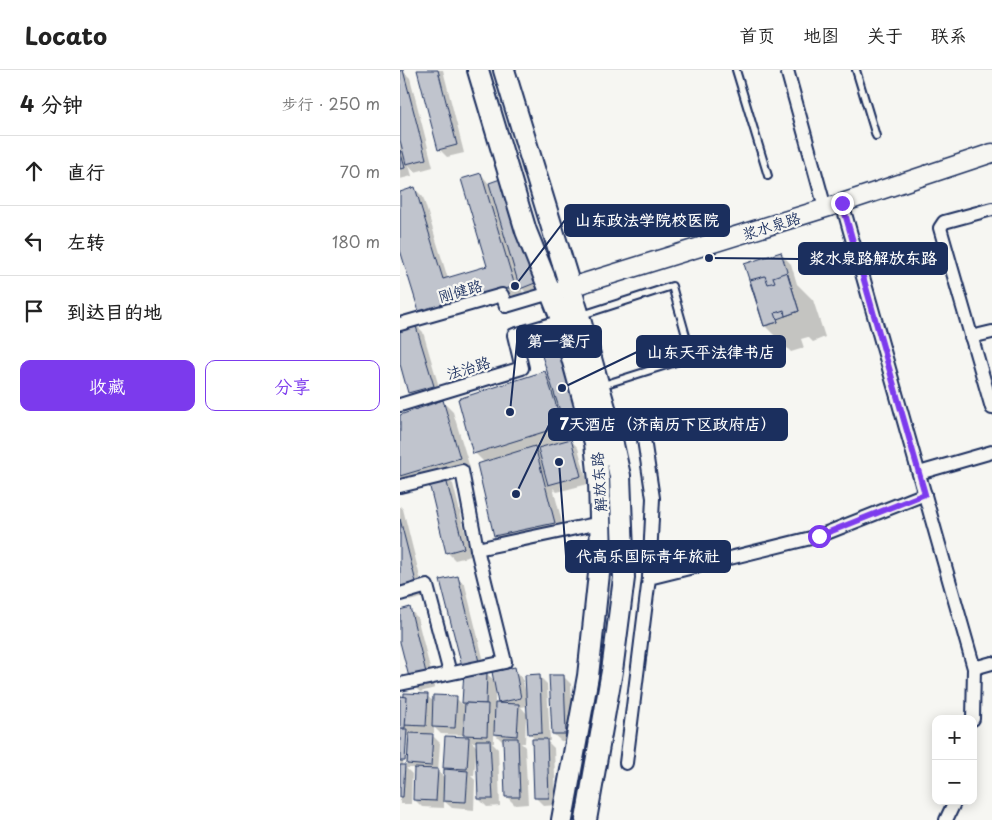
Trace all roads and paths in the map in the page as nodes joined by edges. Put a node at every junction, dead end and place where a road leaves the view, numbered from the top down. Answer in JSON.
{"nodes":[{"id":1,"x":478,"y":70,"type":"edge"},
{"id":2,"x":504,"y":70,"type":"edge"},
{"id":3,"x":736,"y":70,"type":"edge"},
{"id":4,"x":787,"y":70,"type":"edge"},
{"id":5,"x":856,"y":70,"type":"edge"},
{"id":6,"x":876,"y":136,"type":"dead end"},
{"id":7,"x":992,"y":153,"type":"edge"},
{"id":8,"x":768,"y":176,"type":"dead end"},
{"id":9,"x":834,"y":205,"type":"junction"},
{"id":10,"x":992,"y":209,"type":"edge"},
{"id":11,"x":571,"y":287,"type":"junction"},
{"id":12,"x":550,"y":293,"type":"junction"},
{"id":13,"x":571,"y":319,"type":"junction"},
{"id":14,"x":400,"y":324,"type":"edge"},
{"id":15,"x":992,"y":332,"type":"edge"},
{"id":16,"x":971,"y":337,"type":"junction"},
{"id":17,"x":599,"y":387,"type":"junction"},
{"id":18,"x":400,"y":405,"type":"edge"},
{"id":19,"x":992,"y":408,"type":"edge"},
{"id":20,"x":641,"y":420,"type":"dead end"},
{"id":21,"x":992,"y":452,"type":"edge"},
{"id":22,"x":919,"y":473,"type":"junction"},
{"id":23,"x":400,"y":486,"type":"edge"},
{"id":24,"x":925,"y":494,"type":"junction"},
{"id":25,"x":600,"y":523,"type":"junction"},
{"id":26,"x":477,"y":549,"type":"junction"},
{"id":27,"x":650,"y":578,"type":"junction"},
{"id":28,"x":400,"y":594,"type":"edge"},
{"id":29,"x":992,"y":663,"type":"edge"},
{"id":30,"x":974,"y":668,"type":"junction"},
{"id":31,"x":450,"y":674,"type":"junction"},
{"id":32,"x":400,"y":684,"type":"edge"},
{"id":33,"x":973,"y":715,"type":"edge"},
{"id":34,"x":626,"y":763,"type":"dead end"},
{"id":35,"x":953,"y":805,"type":"edge"},
{"id":36,"x":562,"y":820,"type":"edge"},
{"id":37,"x":586,"y":820,"type":"edge"},
{"id":38,"x":946,"y":820,"type":"edge"}],
"edges":[{"from":1,"to":12,"type":"main road","name":"解放东路"},
{"from":2,"to":11,"type":"main road","name":"解放东路"},
{"from":3,"to":8,"type":"lane"},
{"from":4,"to":9,"type":"street"},
{"from":5,"to":6,"type":"lane"},
{"from":7,"to":9,"type":"main road","name":"浆水泉路"},
{"from":9,"to":11,"type":"main road","name":"浆水泉路"},
{"from":9,"to":22,"type":"street"},
{"from":10,"to":16,"type":"street"},
{"from":11,"to":12,"type":"main road","name":"浆水泉路"},
{"from":11,"to":13,"type":"main road","name":"解放东路"},
{"from":12,"to":13,"type":"main road","name":"解放东路"},
{"from":12,"to":14,"type":"street","name":"刚健路"},
{"from":13,"to":17,"type":"main road","name":"解放东路"},
{"from":13,"to":17,"type":"lane"},
{"from":13,"to":18,"type":"street","name":"法治路"},
{"from":13,"to":25,"type":"main road","name":"解放东路"},
{"from":15,"to":16,"type":"street"},
{"from":16,"to":19,"type":"street"},
{"from":17,"to":37,"type":"main road","name":"解放东路"},
{"from":20,"to":27,"type":"street"},
{"from":21,"to":22,"type":"street"},
{"from":22,"to":24,"type":"street"},
{"from":23,"to":26,"type":"street"},
{"from":24,"to":27,"type":"street"},
{"from":24,"to":30,"type":"street"},
{"from":25,"to":26,"type":"street"},
{"from":25,"to":36,"type":"main road","name":"解放东路"},
{"from":26,"to":31,"type":"street"},
{"from":27,"to":34,"type":"street"},
{"from":28,"to":31,"type":"street"},
{"from":29,"to":30,"type":"street"},
{"from":30,"to":33,"type":"street"},
{"from":31,"to":32,"type":"street"},
{"from":35,"to":38,"type":"street"}]}
